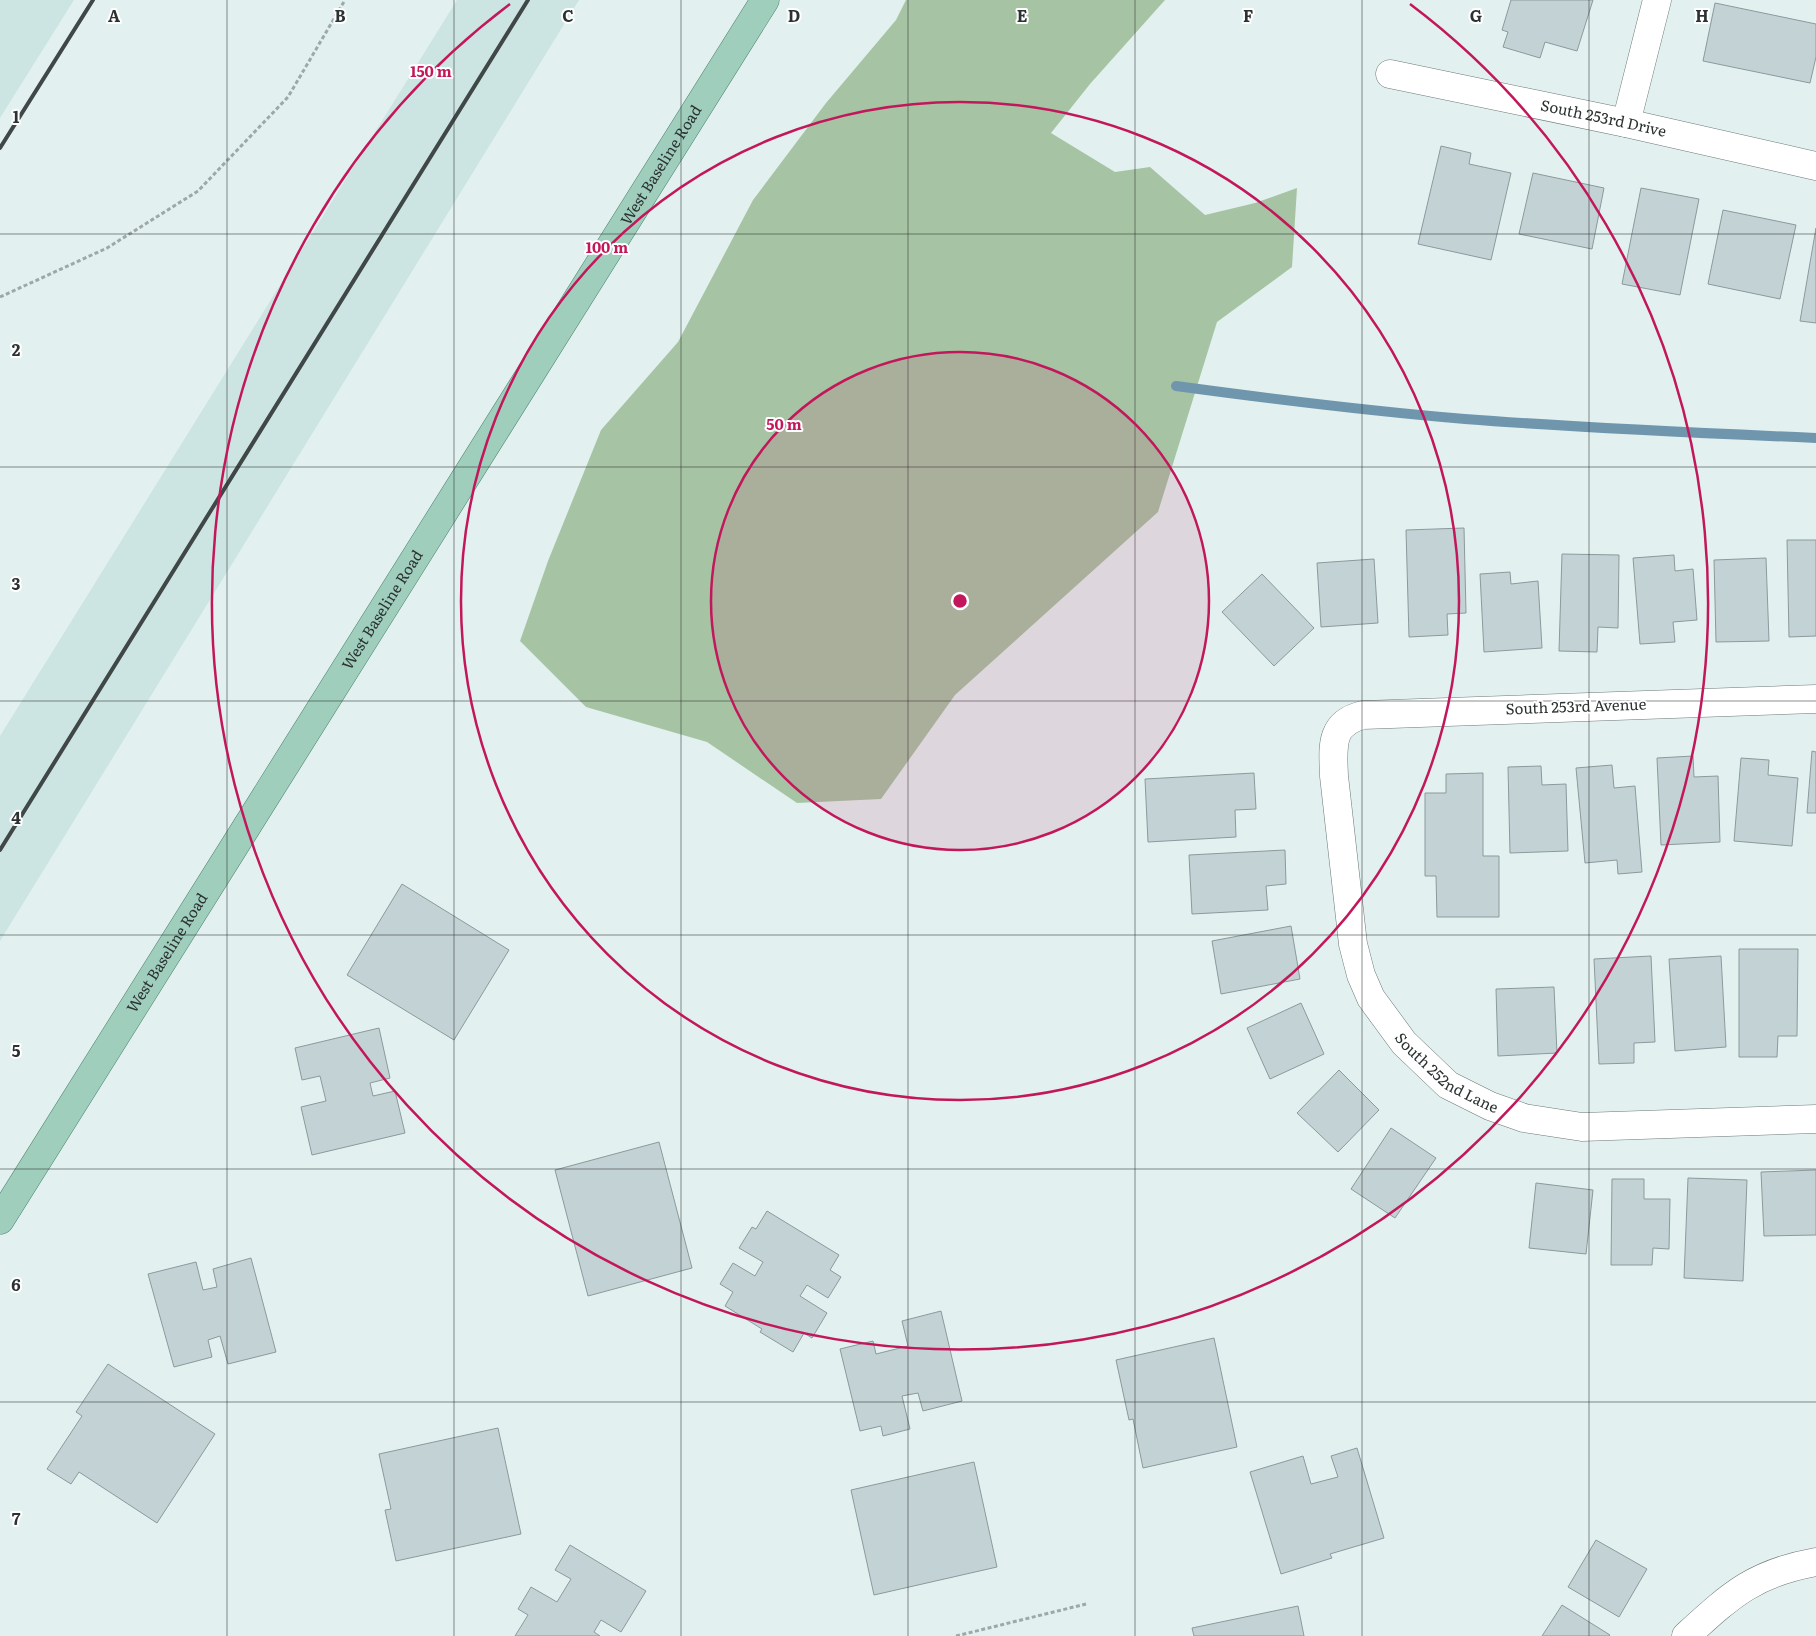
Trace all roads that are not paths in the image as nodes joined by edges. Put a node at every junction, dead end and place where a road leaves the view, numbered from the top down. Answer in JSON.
{"nodes":[{"id":1,"x":765,"y":0,"type":"edge"},
{"id":2,"x":1657,"y":0,"type":"edge"},
{"id":3,"x":1390,"y":74,"type":"dead end"},
{"id":4,"x":1626,"y":123,"type":"junction"},
{"id":5,"x":1816,"y":166,"type":"edge"},
{"id":6,"x":1816,"y":699,"type":"edge"},
{"id":7,"x":1340,"y":727,"type":"joint"},
{"id":8,"x":1816,"y":1119,"type":"edge"},
{"id":9,"x":0,"y":1220,"type":"edge"},
{"id":10,"x":1816,"y":1562,"type":"edge"},
{"id":11,"x":1686,"y":1636,"type":"edge"}],
"edges":[{"from":1,"to":9,"type":"main road","name":"West Baseline Road"},
{"from":2,"to":4,"type":"street"},
{"from":3,"to":4,"type":"street","name":"South 253rd Drive"},
{"from":4,"to":5,"type":"street","name":"South 253rd Drive"},
{"from":6,"to":7,"type":"street","name":"South 253rd Avenue"},
{"from":7,"to":8,"type":"street","name":"South 252nd Lane"},
{"from":10,"to":11,"type":"street"}]}
